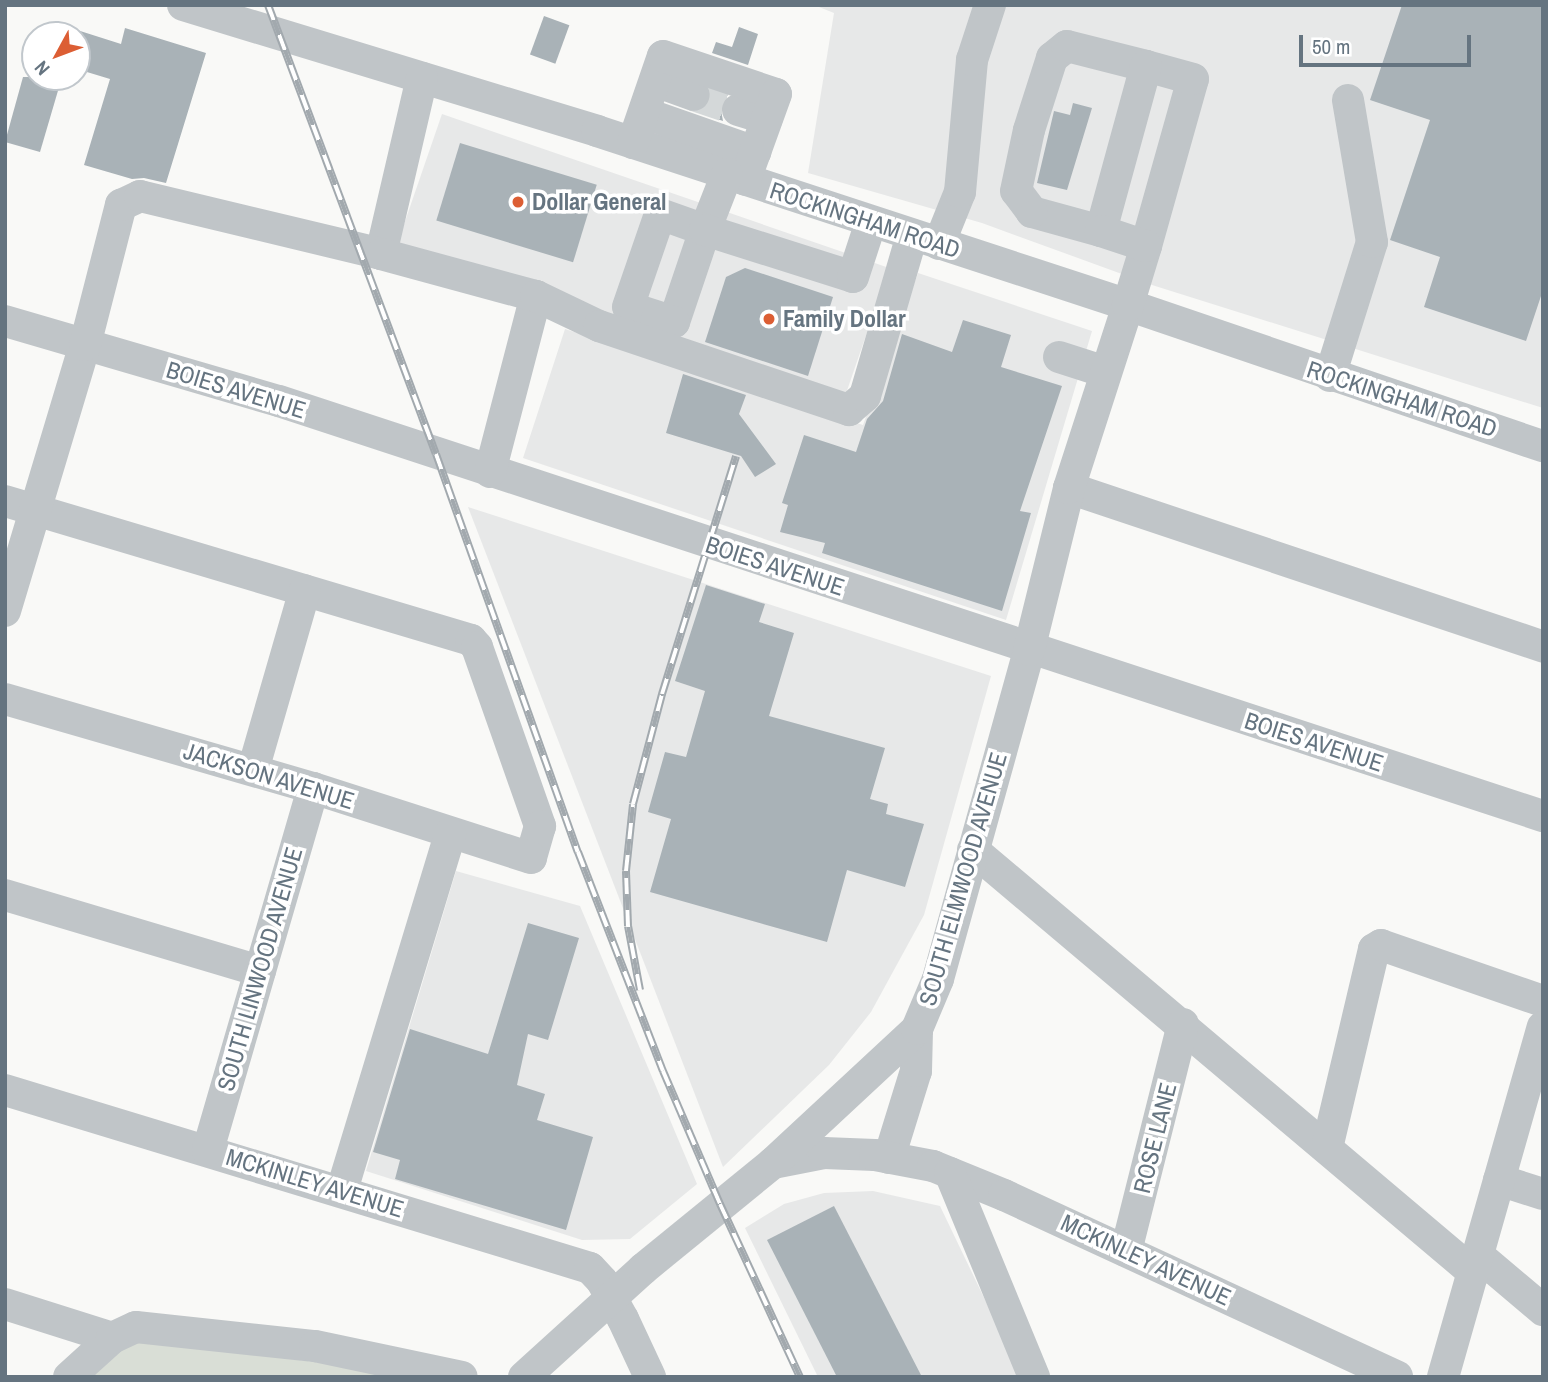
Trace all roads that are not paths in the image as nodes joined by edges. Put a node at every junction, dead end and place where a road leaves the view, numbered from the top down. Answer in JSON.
{"nodes":[{"id":1,"x":183,"y":5,"type":"edge"},
{"id":2,"x":985,"y":7,"type":"edge"},
{"id":3,"x":1146,"y":66,"type":"junction"},
{"id":4,"x":422,"y":78,"type":"junction"},
{"id":5,"x":654,"y":82,"type":"junction"},
{"id":6,"x":694,"y":94,"type":"tunnel mouth"},
{"id":7,"x":1348,"y":100,"type":"dead end"},
{"id":8,"x":644,"y":113,"type":"junction"},
{"id":9,"x":633,"y":143,"type":"junction"},
{"id":10,"x":742,"y":169,"type":"junction"},
{"id":11,"x":871,"y":222,"type":"junction"},
{"id":12,"x":1101,"y":231,"type":"junction"},
{"id":13,"x":925,"y":239,"type":"junction"},
{"id":14,"x":1146,"y":246,"type":"junction"},
{"id":15,"x":381,"y":254,"type":"junction"},
{"id":16,"x":536,"y":296,"type":"junction"},
{"id":17,"x":1128,"y":305,"type":"junction"},
{"id":18,"x":5,"y":321,"type":"edge"},
{"id":19,"x":85,"y":345,"type":"junction"},
{"id":20,"x":1059,"y":357,"type":"dead end"},
{"id":21,"x":1106,"y":372,"type":"junction"},
{"id":22,"x":1330,"y":376,"type":"junction"},
{"id":23,"x":1543,"y":446,"type":"edge"},
{"id":24,"x":490,"y":472,"type":"junction"},
{"id":25,"x":1069,"y":488,"type":"junction"},
{"id":26,"x":5,"y":501,"type":"edge"},
{"id":27,"x":36,"y":510,"type":"junction"},
{"id":28,"x":305,"y":590,"type":"junction"},
{"id":29,"x":5,"y":611,"type":"edge"},
{"id":30,"x":1543,"y":647,"type":"edge"},
{"id":31,"x":1029,"y":650,"type":"junction"},
{"id":32,"x":5,"y":699,"type":"edge"},
{"id":33,"x":253,"y":770,"type":"junction"},
{"id":34,"x":313,"y":788,"type":"junction"},
{"id":35,"x":1543,"y":816,"type":"edge"},
{"id":36,"x":450,"y":834,"type":"junction"},
{"id":37,"x":973,"y":850,"type":"junction"},
{"id":38,"x":5,"y":895,"type":"edge"},
{"id":39,"x":260,"y":971,"type":"junction"},
{"id":40,"x":1543,"y":1001,"type":"edge"},
{"id":41,"x":1183,"y":1024,"type":"junction"},
{"id":42,"x":1543,"y":1027,"type":"edge"},
{"id":43,"x":917,"y":1029,"type":"junction"},
{"id":44,"x":5,"y":1090,"type":"edge"},
{"id":45,"x":1327,"y":1147,"type":"junction"},
{"id":46,"x":208,"y":1150,"type":"junction"},
{"id":47,"x":890,"y":1158,"type":"junction"},
{"id":48,"x":773,"y":1163,"type":"junction"},
{"id":49,"x":950,"y":1172,"type":"junction"},
{"id":50,"x":1499,"y":1180,"type":"junction"},
{"id":51,"x":342,"y":1190,"type":"junction"},
{"id":52,"x":1543,"y":1194,"type":"edge"},
{"id":53,"x":1126,"y":1251,"type":"junction"},
{"id":54,"x":1476,"y":1264,"type":"junction"},
{"id":55,"x":611,"y":1297,"type":"junction"},
{"id":56,"x":5,"y":1304,"type":"edge"},
{"id":57,"x":1543,"y":1310,"type":"edge"},
{"id":58,"x":112,"y":1338,"type":"junction"},
{"id":59,"x":69,"y":1377,"type":"edge"},
{"id":60,"x":462,"y":1377,"type":"edge"},
{"id":61,"x":524,"y":1377,"type":"edge"},
{"id":62,"x":650,"y":1377,"type":"edge"},
{"id":63,"x":1034,"y":1377,"type":"edge"},
{"id":64,"x":1397,"y":1377,"type":"edge"},
{"id":65,"x":1443,"y":1377,"type":"edge"}],
"edges":[{"from":1,"to":4,"type":"street","name":"ROCKINGHAM ROAD"},
{"from":2,"to":13,"type":"street"},
{"from":3,"to":12,"type":"street"},
{"from":3,"to":12,"type":"street"},
{"from":3,"to":14,"type":"street","name":"SOUTH ELMWOOD AVENUE"},
{"from":4,"to":9,"type":"street","name":"ROCKINGHAM ROAD"},
{"from":4,"to":15,"type":"street"},
{"from":5,"to":6,"type":"street"},
{"from":5,"to":8,"type":"street"},
{"from":5,"to":10,"type":"street"},
{"from":7,"to":22,"type":"street"},
{"from":8,"to":9,"type":"street"},
{"from":8,"to":10,"type":"street"},
{"from":9,"to":10,"type":"street","name":"ROCKINGHAM ROAD"},
{"from":10,"to":11,"type":"street","name":"ROCKINGHAM ROAD"},
{"from":10,"to":11,"type":"street"},
{"from":11,"to":13,"type":"street","name":"ROCKINGHAM ROAD"},
{"from":12,"to":14,"type":"street"},
{"from":13,"to":16,"type":"street"},
{"from":13,"to":17,"type":"street","name":"ROCKINGHAM ROAD"},
{"from":14,"to":17,"type":"street","name":"SOUTH ELMWOOD AVENUE"},
{"from":15,"to":16,"type":"street"},
{"from":15,"to":19,"type":"street"},
{"from":16,"to":24,"type":"street"},
{"from":17,"to":21,"type":"street","name":"SOUTH ELMWOOD AVENUE"},
{"from":17,"to":22,"type":"street","name":"ROCKINGHAM ROAD"},
{"from":18,"to":19,"type":"street","name":"BOIES AVENUE"},
{"from":19,"to":24,"type":"street","name":"BOIES AVENUE"},
{"from":19,"to":27,"type":"street"},
{"from":20,"to":21,"type":"street"},
{"from":21,"to":25,"type":"street","name":"SOUTH ELMWOOD AVENUE"},
{"from":22,"to":23,"type":"street","name":"ROCKINGHAM ROAD"},
{"from":24,"to":31,"type":"street","name":"BOIES AVENUE"},
{"from":25,"to":30,"type":"street"},
{"from":25,"to":31,"type":"street","name":"SOUTH ELMWOOD AVENUE"},
{"from":26,"to":27,"type":"street"},
{"from":27,"to":28,"type":"street"},
{"from":27,"to":29,"type":"street"},
{"from":28,"to":33,"type":"street"},
{"from":28,"to":36,"type":"street","name":"JACKSON AVENUE"},
{"from":31,"to":35,"type":"street","name":"BOIES AVENUE"},
{"from":31,"to":37,"type":"street","name":"SOUTH ELMWOOD AVENUE"},
{"from":32,"to":33,"type":"street","name":"JACKSON AVENUE"},
{"from":33,"to":34,"type":"street","name":"JACKSON AVENUE"},
{"from":34,"to":36,"type":"street","name":"JACKSON AVENUE"},
{"from":34,"to":39,"type":"street","name":"SOUTH LINWOOD AVENUE"},
{"from":36,"to":51,"type":"street"},
{"from":37,"to":41,"type":"street"},
{"from":37,"to":43,"type":"street","name":"SOUTH ELMWOOD AVENUE"},
{"from":38,"to":39,"type":"street"},
{"from":39,"to":46,"type":"street","name":"SOUTH LINWOOD AVENUE"},
{"from":40,"to":45,"type":"street"},
{"from":41,"to":45,"type":"street"},
{"from":41,"to":53,"type":"street","name":"ROSE LANE"},
{"from":42,"to":50,"type":"street"},
{"from":43,"to":47,"type":"street"},
{"from":43,"to":48,"type":"street","name":"SOUTH ELMWOOD AVENUE"},
{"from":44,"to":46,"type":"street","name":"MCKINLEY AVENUE"},
{"from":45,"to":54,"type":"street"},
{"from":46,"to":51,"type":"street","name":"MCKINLEY AVENUE"},
{"from":47,"to":48,"type":"street","name":"MCKINLEY AVENUE"},
{"from":47,"to":49,"type":"street","name":"MCKINLEY AVENUE"},
{"from":48,"to":55,"type":"street","name":"SOUTH ELMWOOD AVENUE"},
{"from":49,"to":53,"type":"street","name":"MCKINLEY AVENUE"},
{"from":49,"to":63,"type":"street"},
{"from":50,"to":52,"type":"street"},
{"from":50,"to":54,"type":"street"},
{"from":51,"to":55,"type":"street","name":"MCKINLEY AVENUE"},
{"from":53,"to":64,"type":"street","name":"MCKINLEY AVENUE"},
{"from":54,"to":57,"type":"street"},
{"from":54,"to":65,"type":"street"},
{"from":55,"to":61,"type":"street","name":"SOUTH ELMWOOD AVENUE"},
{"from":55,"to":62,"type":"street","name":"MCKINLEY AVENUE"},
{"from":56,"to":58,"type":"street"},
{"from":58,"to":59,"type":"street"},
{"from":58,"to":60,"type":"street"}]}
